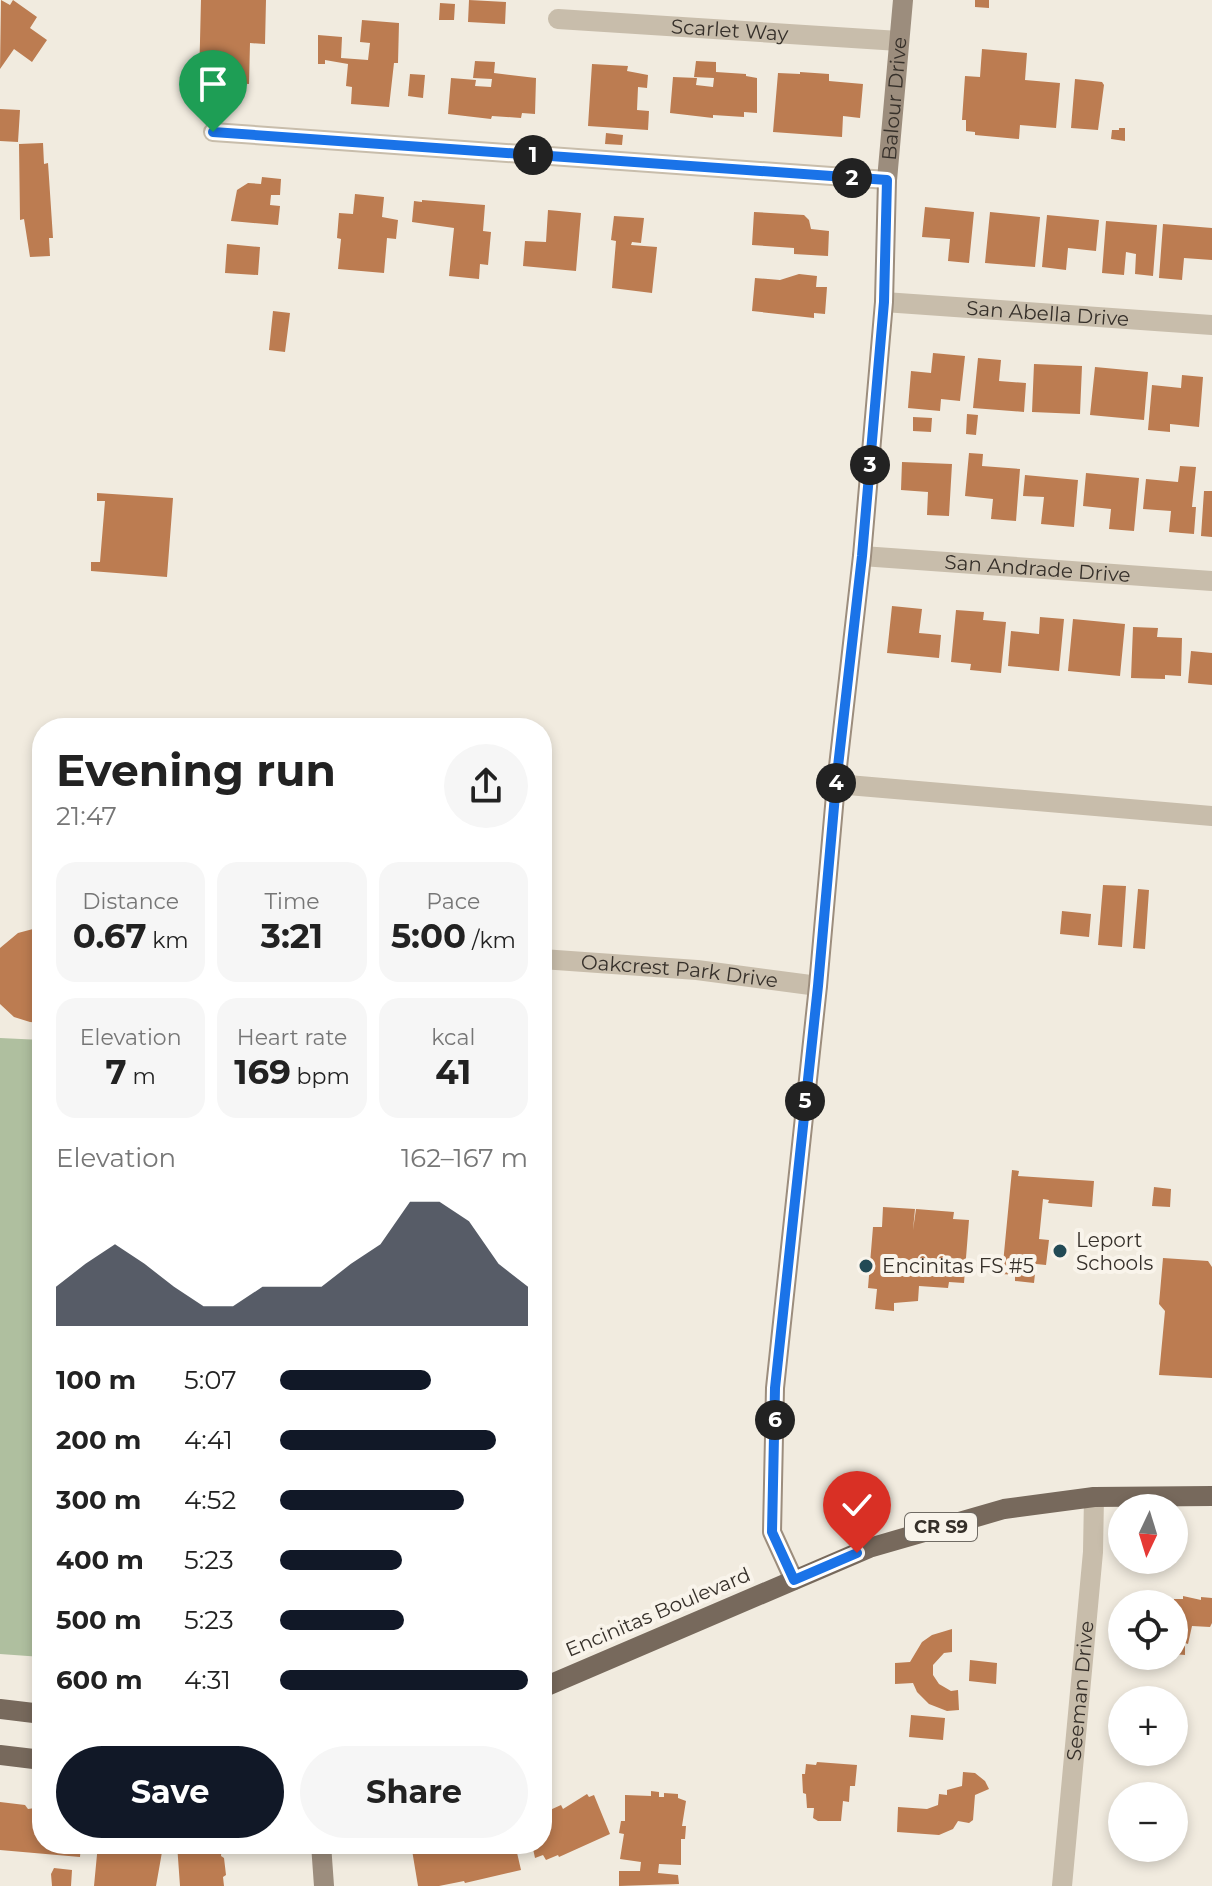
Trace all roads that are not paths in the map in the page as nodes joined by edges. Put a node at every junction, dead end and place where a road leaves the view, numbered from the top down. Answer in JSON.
{"nodes":[{"id":1,"x":903,"y":0,"type":"edge"},
{"id":2,"x":558,"y":19,"type":"dead end"},
{"id":3,"x":899,"y":41,"type":"junction"},
{"id":4,"x":213,"y":132,"type":"dead end"},
{"id":5,"x":887,"y":180,"type":"junction"},
{"id":6,"x":884,"y":302,"type":"junction"},
{"id":7,"x":1212,"y":325,"type":"edge"},
{"id":8,"x":862,"y":556,"type":"junction"},
{"id":9,"x":1212,"y":581,"type":"edge"},
{"id":10,"x":836,"y":784,"type":"junction"},
{"id":11,"x":1212,"y":816,"type":"edge"},
{"id":12,"x":552,"y":960,"type":"edge"},
{"id":13,"x":818,"y":986,"type":"junction"},
{"id":14,"x":1212,"y":1496,"type":"edge"},
{"id":15,"x":1094,"y":1497,"type":"junction"},
{"id":16,"x":794,"y":1580,"type":"junction"},
{"id":17,"x":552,"y":1684,"type":"edge"},
{"id":18,"x":0,"y":1709,"type":"edge"},
{"id":19,"x":32,"y":1713,"type":"edge"},
{"id":20,"x":0,"y":1755,"type":"edge"},
{"id":21,"x":32,"y":1759,"type":"edge"},
{"id":22,"x":322,"y":1854,"type":"edge"},
{"id":23,"x":324,"y":1886,"type":"edge"},
{"id":24,"x":1062,"y":1886,"type":"edge"}],
"edges":[{"from":1,"to":3,"type":"street","name":"Balour Drive"},
{"from":2,"to":3,"type":"street","name":"Scarlet Way"},
{"from":3,"to":5,"type":"street","name":"Balour Drive"},
{"from":4,"to":5,"type":"street"},
{"from":5,"to":6,"type":"street","name":"Balour Drive"},
{"from":6,"to":7,"type":"street","name":"San Abella Drive"},
{"from":6,"to":8,"type":"street","name":"Balour Drive"},
{"from":8,"to":9,"type":"street","name":"San Andrade Drive"},
{"from":8,"to":10,"type":"street","name":"Balour Drive"},
{"from":10,"to":11,"type":"street"},
{"from":10,"to":13,"type":"street","name":"Balour Drive"},
{"from":12,"to":13,"type":"street","name":"Oakcrest Park Drive"},
{"from":13,"to":16,"type":"street","name":"Balour Drive"},
{"from":14,"to":15,"type":"main road","name":"Encinitas Boulevard","number":"CR S9"},
{"from":15,"to":16,"type":"main road","name":"Encinitas Boulevard","number":"CR S9"},
{"from":15,"to":24,"type":"street","name":"Seeman Drive"},
{"from":16,"to":17,"type":"main road","name":"Encinitas Boulevard","number":"CR S9"},
{"from":18,"to":19,"type":"main road"},
{"from":20,"to":21,"type":"main road"},
{"from":22,"to":23,"type":"street"}]}
